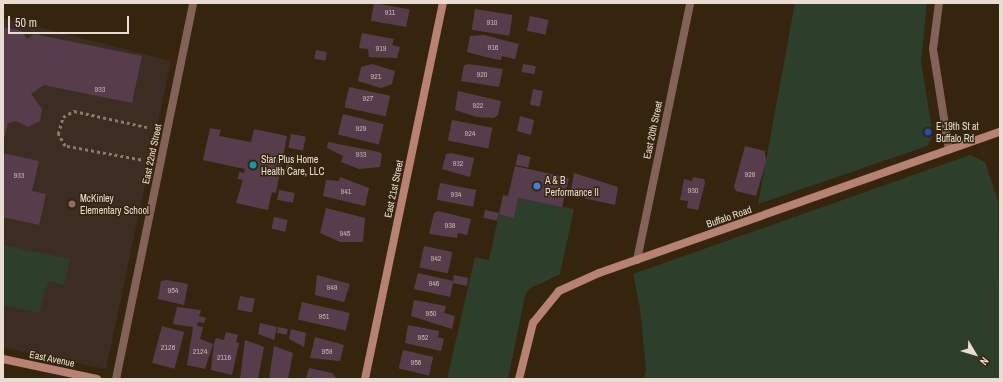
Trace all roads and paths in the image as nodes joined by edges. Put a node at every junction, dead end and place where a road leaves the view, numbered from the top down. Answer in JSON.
{"nodes":[{"id":1,"x":193,"y":3,"type":"edge"},
{"id":2,"x":443,"y":3,"type":"edge"},
{"id":3,"x":690,"y":3,"type":"edge"},
{"id":4,"x":939,"y":3,"type":"edge"},
{"id":5,"x":147,"y":127,"type":"dead end"},
{"id":6,"x":1000,"y":132,"type":"edge"},
{"id":7,"x":949,"y":150,"type":"junction"},
{"id":8,"x":141,"y":160,"type":"dead end"},
{"id":9,"x":637,"y":260,"type":"junction"},
{"id":10,"x":3,"y":360,"type":"edge"},
{"id":11,"x":96,"y":379,"type":"edge"},
{"id":12,"x":116,"y":379,"type":"edge"},
{"id":13,"x":365,"y":379,"type":"edge"},
{"id":14,"x":519,"y":379,"type":"edge"}],
"edges":[{"from":1,"to":12,"type":"street","name":"East 22nd Street"},
{"from":2,"to":13,"type":"main road","name":"East 21st Street"},
{"from":3,"to":9,"type":"street","name":"East 20th Street"},
{"from":4,"to":7,"type":"street"},
{"from":5,"to":8,"type":"path"},
{"from":6,"to":7,"type":"main road","name":"Buffalo Road"},
{"from":7,"to":9,"type":"main road","name":"Buffalo Road"},
{"from":9,"to":14,"type":"main road","name":"Buffalo Road"},
{"from":10,"to":11,"type":"main road","name":"East Avenue"}]}
